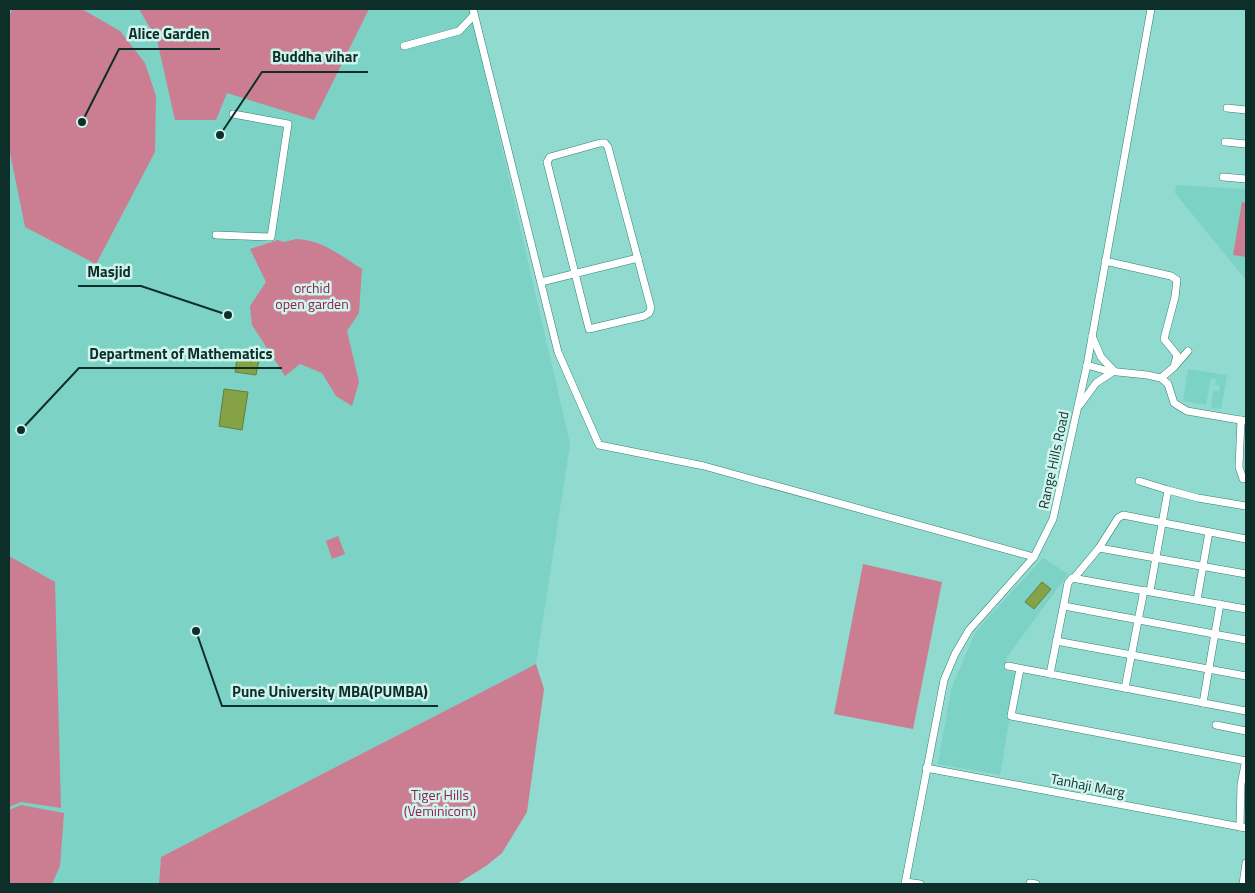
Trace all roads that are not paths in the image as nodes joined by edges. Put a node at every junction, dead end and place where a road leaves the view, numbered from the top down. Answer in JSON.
{"nodes":[{"id":1,"x":1151,"y":9,"type":"edge"},
{"id":2,"x":473,"y":12,"type":"edge"},
{"id":3,"x":404,"y":46,"type":"dead end"},
{"id":4,"x":1227,"y":108,"type":"dead end"},
{"id":5,"x":1246,"y":110,"type":"edge"},
{"id":6,"x":233,"y":114,"type":"dead end"},
{"id":7,"x":1225,"y":142,"type":"dead end"},
{"id":8,"x":1246,"y":144,"type":"edge"},
{"id":9,"x":1223,"y":177,"type":"dead end"},
{"id":10,"x":1246,"y":179,"type":"edge"},
{"id":11,"x":216,"y":235,"type":"dead end"},
{"id":12,"x":638,"y":258,"type":"junction"},
{"id":13,"x":1105,"y":261,"type":"junction"},
{"id":14,"x":575,"y":274,"type":"junction"},
{"id":15,"x":541,"y":282,"type":"junction"},
{"id":16,"x":1092,"y":336,"type":"junction"},
{"id":17,"x":1188,"y":351,"type":"dead end"},
{"id":18,"x":1087,"y":365,"type":"junction"},
{"id":19,"x":1174,"y":367,"type":"junction"},
{"id":20,"x":1114,"y":371,"type":"junction"},
{"id":21,"x":1161,"y":378,"type":"junction"},
{"id":22,"x":1077,"y":410,"type":"junction"},
{"id":23,"x":1244,"y":421,"type":"edge"},
{"id":24,"x":1242,"y":479,"type":"dead end"},
{"id":25,"x":1139,"y":481,"type":"dead end"},
{"id":26,"x":1168,"y":490,"type":"junction"},
{"id":27,"x":1246,"y":506,"type":"edge"},
{"id":28,"x":1163,"y":523,"type":"junction"},
{"id":29,"x":1209,"y":532,"type":"junction"},
{"id":30,"x":1246,"y":540,"type":"edge"},
{"id":31,"x":1099,"y":548,"type":"junction"},
{"id":32,"x":1034,"y":557,"type":"junction"},
{"id":33,"x":1156,"y":557,"type":"junction"},
{"id":34,"x":1203,"y":566,"type":"junction"},
{"id":35,"x":1246,"y":574,"type":"edge"},
{"id":36,"x":1074,"y":578,"type":"junction"},
{"id":37,"x":1147,"y":591,"type":"junction"},
{"id":38,"x":1197,"y":600,"type":"junction"},
{"id":39,"x":1220,"y":604,"type":"junction"},
{"id":40,"x":1064,"y":606,"type":"junction"},
{"id":41,"x":1246,"y":609,"type":"edge"},
{"id":42,"x":1138,"y":620,"type":"junction"},
{"id":43,"x":1215,"y":635,"type":"junction"},
{"id":44,"x":1246,"y":640,"type":"edge"},
{"id":45,"x":1056,"y":641,"type":"junction"},
{"id":46,"x":1132,"y":655,"type":"junction"},
{"id":47,"x":1008,"y":666,"type":"dead end"},
{"id":48,"x":1020,"y":669,"type":"junction"},
{"id":49,"x":1209,"y":669,"type":"junction"},
{"id":50,"x":1050,"y":674,"type":"junction"},
{"id":51,"x":1246,"y":676,"type":"edge"},
{"id":52,"x":1125,"y":688,"type":"junction"},
{"id":53,"x":1203,"y":703,"type":"junction"},
{"id":54,"x":1246,"y":711,"type":"edge"},
{"id":55,"x":1216,"y":725,"type":"dead end"},
{"id":56,"x":1246,"y":731,"type":"edge"},
{"id":57,"x":1246,"y":760,"type":"edge"},
{"id":58,"x":926,"y":768,"type":"junction"},
{"id":59,"x":1243,"y":827,"type":"edge"},
{"id":60,"x":1246,"y":863,"type":"edge"},
{"id":61,"x":905,"y":883,"type":"edge"},
{"id":62,"x":920,"y":884,"type":"edge"},
{"id":63,"x":1243,"y":884,"type":"edge"}],
"edges":[{"from":1,"to":13,"type":"street","name":"Range Hills Road"},
{"from":2,"to":3,"type":"street"},
{"from":2,"to":15,"type":"street"},
{"from":4,"to":5,"type":"street"},
{"from":6,"to":11,"type":"street"},
{"from":7,"to":8,"type":"street"},
{"from":9,"to":10,"type":"street"},
{"from":12,"to":14,"type":"street"},
{"from":12,"to":14,"type":"street"},
{"from":12,"to":14,"type":"street"},
{"from":13,"to":16,"type":"street","name":"Range Hills Road"},
{"from":13,"to":19,"type":"street"},
{"from":14,"to":15,"type":"street"},
{"from":15,"to":32,"type":"street"},
{"from":16,"to":18,"type":"street","name":"Range Hills Road"},
{"from":16,"to":20,"type":"street"},
{"from":17,"to":19,"type":"street"},
{"from":18,"to":20,"type":"street"},
{"from":18,"to":22,"type":"street","name":"Range Hills Road"},
{"from":19,"to":21,"type":"street"},
{"from":20,"to":21,"type":"street"},
{"from":20,"to":22,"type":"street"},
{"from":21,"to":23,"type":"street"},
{"from":22,"to":32,"type":"street","name":"Range Hills Road"},
{"from":23,"to":24,"type":"street"},
{"from":25,"to":26,"type":"street"},
{"from":26,"to":27,"type":"street"},
{"from":26,"to":28,"type":"street"},
{"from":28,"to":29,"type":"street"},
{"from":28,"to":31,"type":"street"},
{"from":28,"to":33,"type":"street"},
{"from":29,"to":30,"type":"street"},
{"from":29,"to":34,"type":"street"},
{"from":31,"to":33,"type":"street"},
{"from":31,"to":36,"type":"street"},
{"from":32,"to":58,"type":"street","name":"Range Hills Road"},
{"from":33,"to":34,"type":"street"},
{"from":33,"to":37,"type":"street"},
{"from":34,"to":35,"type":"street"},
{"from":34,"to":38,"type":"street"},
{"from":36,"to":37,"type":"street"},
{"from":36,"to":40,"type":"street"},
{"from":37,"to":38,"type":"street"},
{"from":37,"to":42,"type":"street"},
{"from":38,"to":39,"type":"street"},
{"from":39,"to":41,"type":"street"},
{"from":39,"to":43,"type":"street"},
{"from":40,"to":42,"type":"street"},
{"from":40,"to":45,"type":"street"},
{"from":42,"to":43,"type":"street"},
{"from":42,"to":46,"type":"street"},
{"from":43,"to":44,"type":"street"},
{"from":43,"to":49,"type":"street"},
{"from":45,"to":46,"type":"street"},
{"from":45,"to":50,"type":"street"},
{"from":46,"to":49,"type":"street"},
{"from":46,"to":52,"type":"street"},
{"from":47,"to":48,"type":"street"},
{"from":48,"to":50,"type":"street"},
{"from":48,"to":57,"type":"street"},
{"from":49,"to":51,"type":"street"},
{"from":49,"to":53,"type":"street"},
{"from":50,"to":52,"type":"street"},
{"from":52,"to":53,"type":"street"},
{"from":53,"to":54,"type":"street"},
{"from":55,"to":56,"type":"street"},
{"from":57,"to":59,"type":"street"},
{"from":58,"to":59,"type":"street","name":"Tanhaji Marg"},
{"from":58,"to":61,"type":"street","name":"Range Hills Road"},
{"from":60,"to":63,"type":"street"},
{"from":61,"to":62,"type":"street"}]}
